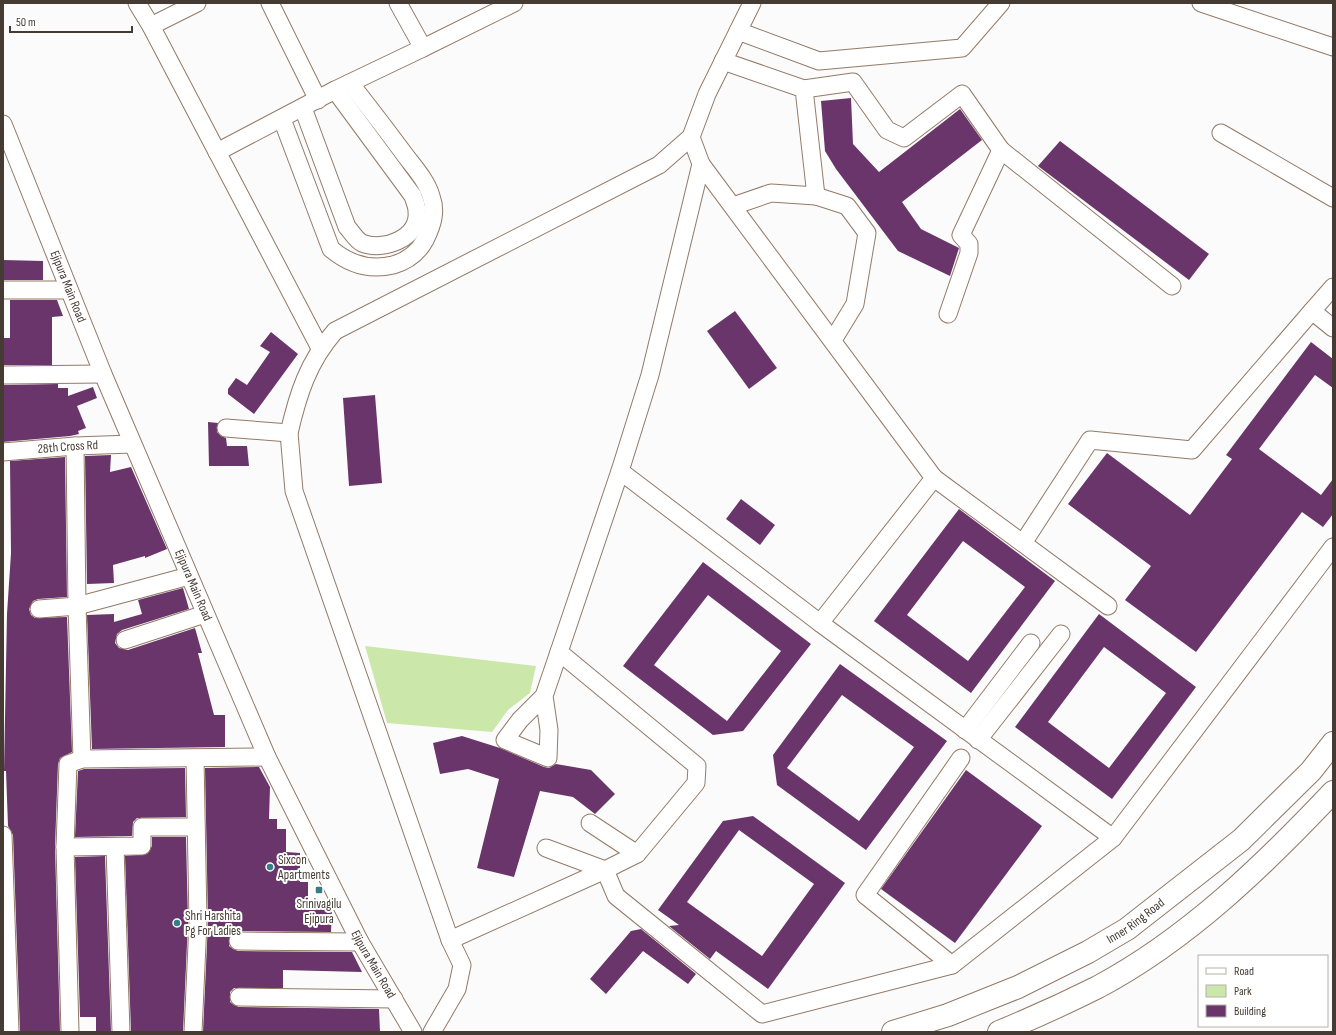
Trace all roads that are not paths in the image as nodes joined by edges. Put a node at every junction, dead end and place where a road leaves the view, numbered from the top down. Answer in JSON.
{"nodes":[{"id":1,"x":137,"y":3,"type":"edge"},
{"id":2,"x":197,"y":3,"type":"edge"},
{"id":3,"x":270,"y":3,"type":"edge"},
{"id":4,"x":398,"y":3,"type":"edge"},
{"id":5,"x":514,"y":3,"type":"edge"},
{"id":6,"x":752,"y":3,"type":"edge"},
{"id":7,"x":1001,"y":3,"type":"edge"},
{"id":8,"x":1201,"y":3,"type":"edge"},
{"id":9,"x":1222,"y":6,"type":"edge"},
{"id":10,"x":151,"y":26,"type":"junction"},
{"id":11,"x":738,"y":31,"type":"junction"},
{"id":12,"x":1333,"y":47,"type":"edge"},
{"id":13,"x":423,"y":48,"type":"junction"},
{"id":14,"x":723,"y":61,"type":"junction"},
{"id":15,"x":350,"y":83,"type":"junction"},
{"id":16,"x":804,"y":89,"type":"junction"},
{"id":17,"x":335,"y":90,"type":"junction"},
{"id":18,"x":318,"y":100,"type":"junction"},
{"id":19,"x":303,"y":108,"type":"junction"},
{"id":20,"x":282,"y":119,"type":"junction"},
{"id":21,"x":3,"y":124,"type":"edge"},
{"id":22,"x":1220,"y":133,"type":"dead end"},
{"id":23,"x":691,"y":137,"type":"junction"},
{"id":24,"x":1001,"y":150,"type":"junction"},
{"id":25,"x":217,"y":152,"type":"junction"},
{"id":26,"x":701,"y":164,"type":"junction"},
{"id":27,"x":816,"y":196,"type":"junction"},
{"id":28,"x":1333,"y":198,"type":"edge"},
{"id":29,"x":733,"y":206,"type":"junction"},
{"id":30,"x":1172,"y":286,"type":"dead end"},
{"id":31,"x":1333,"y":287,"type":"edge"},
{"id":32,"x":3,"y":290,"type":"edge"},
{"id":33,"x":69,"y":290,"type":"junction"},
{"id":34,"x":1312,"y":310,"type":"junction"},
{"id":35,"x":948,"y":314,"type":"dead end"},
{"id":36,"x":1333,"y":328,"type":"edge"},
{"id":37,"x":834,"y":340,"type":"junction"},
{"id":38,"x":320,"y":348,"type":"junction"},
{"id":39,"x":103,"y":374,"type":"junction"},
{"id":40,"x":3,"y":375,"type":"edge"},
{"id":41,"x":226,"y":428,"type":"dead end"},
{"id":42,"x":289,"y":434,"type":"junction"},
{"id":43,"x":132,"y":444,"type":"junction"},
{"id":44,"x":75,"y":446,"type":"junction"},
{"id":45,"x":3,"y":452,"type":"edge"},
{"id":46,"x":3,"y":468,"type":"edge"},
{"id":47,"x":620,"y":471,"type":"junction"},
{"id":48,"x":934,"y":478,"type":"junction"},
{"id":49,"x":1023,"y":543,"type":"junction"},
{"id":50,"x":1333,"y":547,"type":"edge"},
{"id":51,"x":189,"y":576,"type":"junction"},
{"id":52,"x":77,"y":606,"type":"junction"},
{"id":53,"x":1108,"y":606,"type":"dead end"},
{"id":54,"x":39,"y":608,"type":"dead end"},
{"id":55,"x":205,"y":614,"type":"junction"},
{"id":56,"x":820,"y":623,"type":"junction"},
{"id":57,"x":1061,"y":634,"type":"dead end"},
{"id":58,"x":125,"y":640,"type":"dead end"},
{"id":59,"x":1031,"y":643,"type":"dead end"},
{"id":60,"x":559,"y":652,"type":"junction"},
{"id":61,"x":544,"y":696,"type":"dead end"},
{"id":62,"x":972,"y":735,"type":"junction"},
{"id":63,"x":1333,"y":743,"type":"edge"},
{"id":64,"x":267,"y":757,"type":"junction"},
{"id":65,"x":195,"y":758,"type":"junction"},
{"id":66,"x":961,"y":758,"type":"dead end"},
{"id":67,"x":82,"y":759,"type":"junction"},
{"id":68,"x":1333,"y":792,"type":"edge"},
{"id":69,"x":590,"y":824,"type":"dead end"},
{"id":70,"x":196,"y":827,"type":"junction"},
{"id":71,"x":3,"y":835,"type":"edge"},
{"id":72,"x":1113,"y":838,"type":"junction"},
{"id":73,"x":65,"y":847,"type":"junction"},
{"id":74,"x":115,"y":847,"type":"junction"},
{"id":75,"x":546,"y":848,"type":"dead end"},
{"id":76,"x":637,"y":854,"type":"junction"},
{"id":77,"x":605,"y":870,"type":"junction"},
{"id":78,"x":4,"y":915,"type":"edge"},
{"id":79,"x":450,"y":940,"type":"junction"},
{"id":80,"x":238,"y":941,"type":"dead end"},
{"id":81,"x":360,"y":942,"type":"junction"},
{"id":82,"x":952,"y":964,"type":"junction"},
{"id":83,"x":239,"y":997,"type":"dead end"},
{"id":84,"x":394,"y":999,"type":"junction"},
{"id":85,"x":10,"y":1032,"type":"edge"},
{"id":86,"x":70,"y":1032,"type":"edge"},
{"id":87,"x":121,"y":1032,"type":"edge"},
{"id":88,"x":193,"y":1032,"type":"edge"},
{"id":89,"x":413,"y":1032,"type":"edge"},
{"id":90,"x":432,"y":1032,"type":"edge"},
{"id":91,"x":893,"y":1032,"type":"edge"},
{"id":92,"x":999,"y":1032,"type":"edge"}],
"edges":[{"from":1,"to":10,"type":"street"},
{"from":2,"to":10,"type":"street"},
{"from":3,"to":18,"type":"street"},
{"from":4,"to":13,"type":"street"},
{"from":5,"to":13,"type":"street"},
{"from":6,"to":11,"type":"street"},
{"from":7,"to":11,"type":"street"},
{"from":8,"to":9,"type":"street"},
{"from":9,"to":12,"type":"street"},
{"from":10,"to":25,"type":"street"},
{"from":11,"to":14,"type":"street"},
{"from":13,"to":15,"type":"street"},
{"from":14,"to":16,"type":"street"},
{"from":14,"to":23,"type":"street"},
{"from":15,"to":17,"type":"street"},
{"from":15,"to":20,"type":"street"},
{"from":16,"to":24,"type":"street"},
{"from":16,"to":27,"type":"street"},
{"from":17,"to":18,"type":"street"},
{"from":17,"to":19,"type":"street"},
{"from":18,"to":19,"type":"street"},
{"from":19,"to":20,"type":"street"},
{"from":20,"to":25,"type":"street"},
{"from":21,"to":33,"type":"street","name":"Ejipura Main Road"},
{"from":22,"to":28,"type":"street"},
{"from":23,"to":26,"type":"street"},
{"from":23,"to":38,"type":"street"},
{"from":24,"to":30,"type":"street"},
{"from":24,"to":35,"type":"street"},
{"from":25,"to":38,"type":"street"},
{"from":26,"to":29,"type":"street"},
{"from":26,"to":47,"type":"street"},
{"from":27,"to":29,"type":"street"},
{"from":27,"to":37,"type":"street"},
{"from":29,"to":37,"type":"street"},
{"from":31,"to":34,"type":"street"},
{"from":32,"to":33,"type":"street"},
{"from":33,"to":39,"type":"street","name":"Ejipura Main Road"},
{"from":34,"to":36,"type":"street"},
{"from":34,"to":49,"type":"street"},
{"from":37,"to":48,"type":"street"},
{"from":38,"to":42,"type":"street"},
{"from":39,"to":40,"type":"street"},
{"from":39,"to":43,"type":"street","name":"Ejipura Main Road"},
{"from":41,"to":42,"type":"street"},
{"from":42,"to":79,"type":"street"},
{"from":43,"to":44,"type":"street","name":"28th Cross Rd"},
{"from":43,"to":51,"type":"street","name":"Ejipura Main Road"},
{"from":44,"to":45,"type":"street","name":"28th Cross Rd"},
{"from":44,"to":52,"type":"street"},
{"from":45,"to":46,"type":"street"},
{"from":47,"to":56,"type":"street"},
{"from":47,"to":60,"type":"street"},
{"from":48,"to":49,"type":"street"},
{"from":48,"to":56,"type":"street"},
{"from":49,"to":53,"type":"street"},
{"from":50,"to":72,"type":"street"},
{"from":51,"to":52,"type":"street"},
{"from":51,"to":55,"type":"street","name":"Ejipura Main Road"},
{"from":52,"to":54,"type":"street"},
{"from":52,"to":67,"type":"street"},
{"from":55,"to":58,"type":"street"},
{"from":55,"to":64,"type":"street","name":"Ejipura Main Road"},
{"from":56,"to":62,"type":"street"},
{"from":57,"to":62,"type":"street"},
{"from":59,"to":62,"type":"street"},
{"from":60,"to":61,"type":"street"},
{"from":60,"to":76,"type":"street"},
{"from":62,"to":72,"type":"street"},
{"from":63,"to":91,"type":"main road","name":"Inner Ring Road"},
{"from":64,"to":65,"type":"street"},
{"from":64,"to":81,"type":"street","name":"Ejipura Main Road"},
{"from":65,"to":67,"type":"street"},
{"from":65,"to":70,"type":"street"},
{"from":66,"to":82,"type":"street"},
{"from":67,"to":73,"type":"street"},
{"from":68,"to":92,"type":"main road"},
{"from":69,"to":76,"type":"street"},
{"from":70,"to":74,"type":"street"},
{"from":70,"to":88,"type":"street"},
{"from":71,"to":78,"type":"street"},
{"from":72,"to":82,"type":"street"},
{"from":73,"to":74,"type":"street"},
{"from":73,"to":86,"type":"street"},
{"from":74,"to":87,"type":"street"},
{"from":75,"to":77,"type":"street"},
{"from":76,"to":77,"type":"street"},
{"from":77,"to":79,"type":"street"},
{"from":77,"to":82,"type":"street"},
{"from":78,"to":85,"type":"street"},
{"from":79,"to":90,"type":"street"},
{"from":80,"to":81,"type":"street"},
{"from":81,"to":84,"type":"street","name":"Ejipura Main Road"},
{"from":83,"to":84,"type":"street"},
{"from":84,"to":89,"type":"street","name":"Ejipura Main Road"}]}
